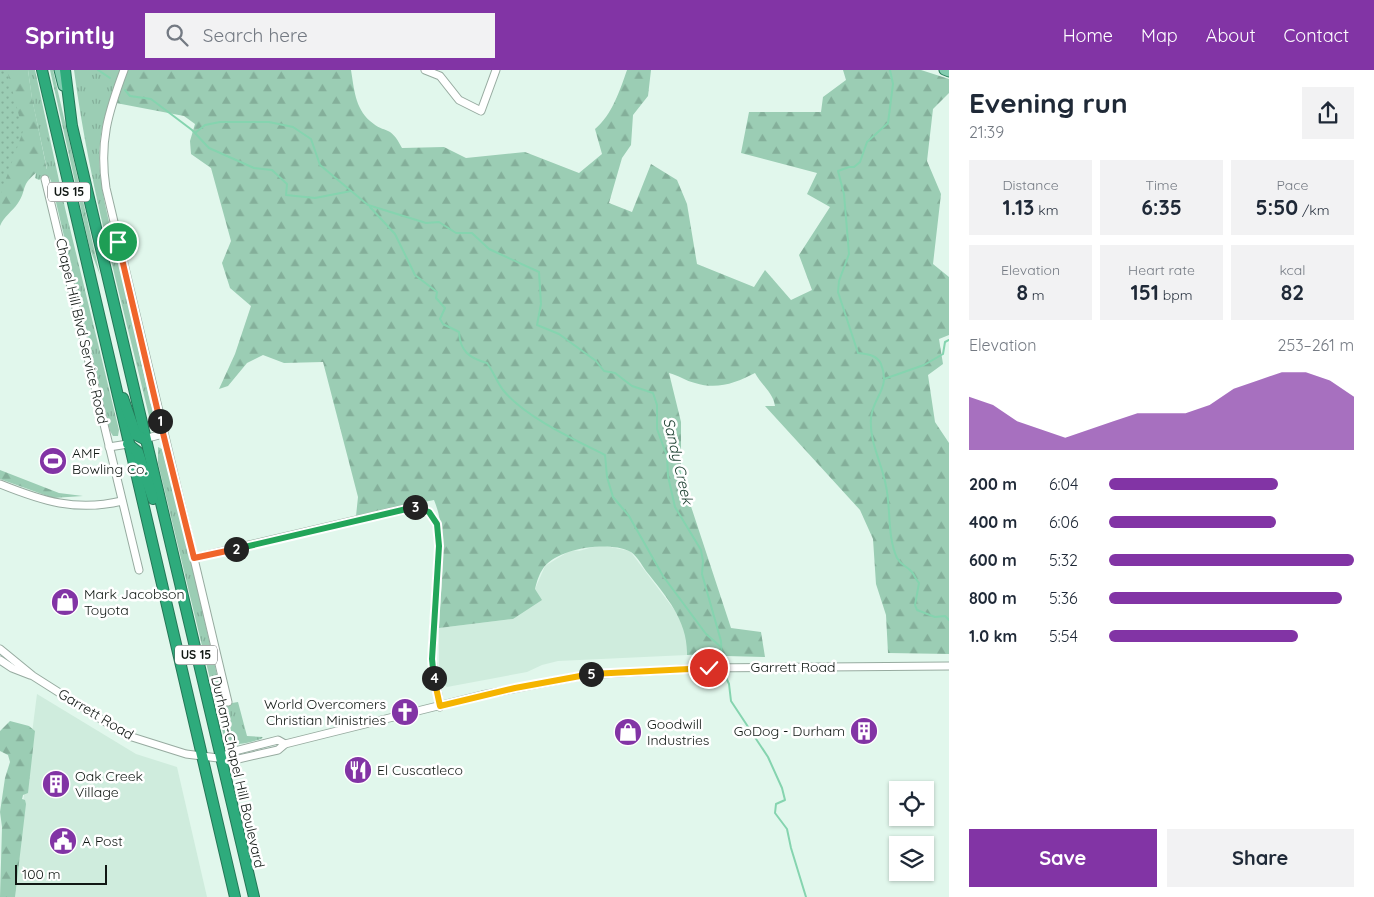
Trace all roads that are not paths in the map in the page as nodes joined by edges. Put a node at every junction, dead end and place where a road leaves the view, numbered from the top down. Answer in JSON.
{"nodes":[{"id":1,"x":42,"y":70,"type":"edge"},
{"id":2,"x":59,"y":70,"type":"edge"},
{"id":3,"x":65,"y":70,"type":"edge"},
{"id":4,"x":124,"y":70,"type":"edge"},
{"id":5,"x":425,"y":70,"type":"edge"},
{"id":6,"x":496,"y":70,"type":"edge"},
{"id":7,"x":944,"y":70,"type":"edge"},
{"id":8,"x":949,"y":72,"type":"edge"},
{"id":9,"x":72,"y":126,"type":"junction"},
{"id":10,"x":45,"y":179,"type":"dead end"},
{"id":11,"x":108,"y":359,"type":"junction"},
{"id":12,"x":163,"y":434,"type":"junction"},
{"id":13,"x":144,"y":438,"type":"junction"},
{"id":14,"x":128,"y":444,"type":"junction"},
{"id":15,"x":109,"y":447,"type":"junction"},
{"id":16,"x":0,"y":484,"type":"edge"},
{"id":17,"x":122,"y":501,"type":"junction"},
{"id":18,"x":172,"y":552,"type":"junction"},
{"id":19,"x":194,"y":558,"type":"junction"},
{"id":20,"x":139,"y":570,"type":"dead end"},
{"id":21,"x":0,"y":649,"type":"edge"},
{"id":22,"x":1,"y":664,"type":"edge"},
{"id":23,"x":949,"y":666,"type":"edge"},
{"id":24,"x":33,"y":676,"type":"junction"},
{"id":25,"x":228,"y":702,"type":"dead end"},
{"id":26,"x":440,"y":706,"type":"junction"},
{"id":27,"x":202,"y":757,"type":"junction"},
{"id":28,"x":221,"y":758,"type":"junction"},
{"id":29,"x":235,"y":897,"type":"edge"},
{"id":30,"x":254,"y":897,"type":"edge"}],
"edges":[{"from":1,"to":11,"type":"highway","number":"US 15"},
{"from":2,"to":9,"type":"main road","name":"Durham-Chapel Hill Boulevard"},
{"from":3,"to":9,"type":"highway","number":"US 15"},
{"from":4,"to":12,"type":"street"},
{"from":5,"to":6,"type":"street"},
{"from":7,"to":8,"type":"main road"},
{"from":9,"to":13,"type":"highway","name":"Durham-Chapel Hill Boulevard","number":"US 15"},
{"from":10,"to":15,"type":"street","name":"Chapel Hill Blvd Service Road"},
{"from":11,"to":13,"type":"highway"},
{"from":11,"to":14,"type":"highway","number":"US 15"},
{"from":12,"to":13,"type":"street"},
{"from":12,"to":19,"type":"street"},
{"from":13,"to":18,"type":"highway","name":"Durham-Chapel Hill Boulevard","number":"US 15"},
{"from":14,"to":15,"type":"street"},
{"from":14,"to":18,"type":"highway"},
{"from":14,"to":27,"type":"highway","number":"US 15"},
{"from":15,"to":17,"type":"street","name":"Chapel Hill Blvd Service Road"},
{"from":16,"to":17,"type":"street"},
{"from":17,"to":20,"type":"street","name":"Chapel Hill Blvd Service Road"},
{"from":18,"to":28,"type":"highway","name":"Durham-Chapel Hill Boulevard","number":"US 15"},
{"from":19,"to":25,"type":"street"},
{"from":19,"to":26,"type":"street"},
{"from":21,"to":24,"type":"street","name":"Garrett Road"},
{"from":22,"to":24,"type":"street","name":"Garrett Road"},
{"from":23,"to":26,"type":"street","name":"Garrett Road"},
{"from":24,"to":27,"type":"street","name":"Garrett Road"},
{"from":26,"to":28,"type":"street","name":"Garrett Road"},
{"from":27,"to":28,"type":"street","name":"Garrett Road"},
{"from":27,"to":29,"type":"highway","number":"US 15"},
{"from":28,"to":30,"type":"highway","name":"Durham-Chapel Hill Boulevard","number":"US 15"}]}
